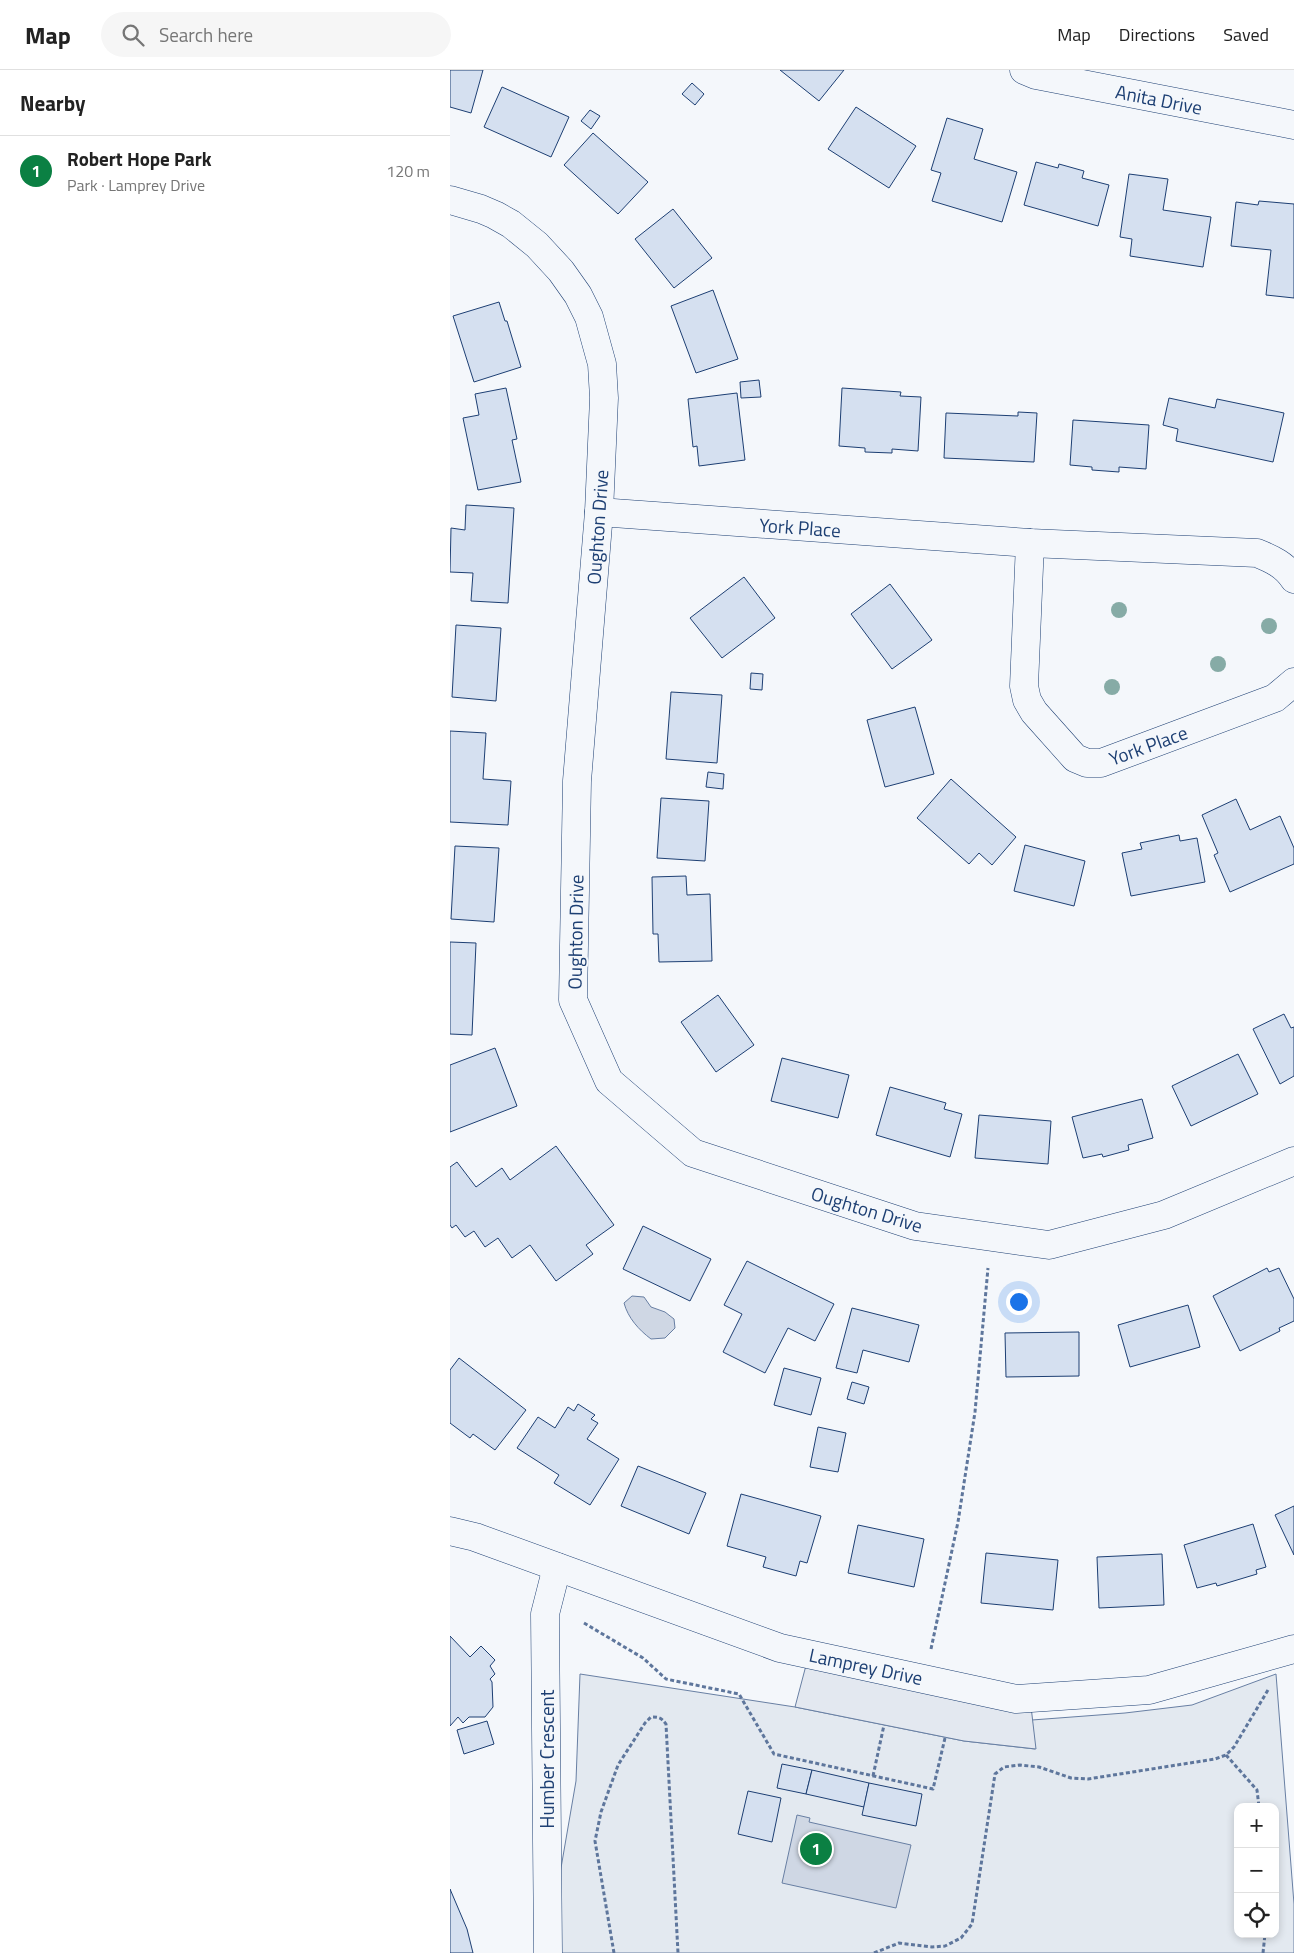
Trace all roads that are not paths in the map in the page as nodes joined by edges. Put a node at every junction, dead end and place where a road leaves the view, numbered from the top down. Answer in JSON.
{"nodes":[{"id":1,"x":1024,"y":70,"type":"edge"},
{"id":2,"x":1294,"y":125,"type":"edge"},
{"id":3,"x":450,"y":200,"type":"edge"},
{"id":4,"x":599,"y":512,"type":"junction"},
{"id":5,"x":1030,"y":543,"type":"junction"},
{"id":6,"x":1294,"y":579,"type":"edge"},
{"id":7,"x":1294,"y":682,"type":"edge"},
{"id":8,"x":1294,"y":1161,"type":"edge"},
{"id":9,"x":450,"y":1531,"type":"edge"},
{"id":10,"x":557,"y":1567,"type":"junction"},
{"id":11,"x":1294,"y":1649,"type":"edge"},
{"id":12,"x":548,"y":1953,"type":"edge"}],
"edges":[{"from":1,"to":2,"type":"street","name":"Anita Drive"},
{"from":3,"to":4,"type":"street","name":"Oughton Drive"},
{"from":4,"to":5,"type":"street","name":"York Place"},
{"from":4,"to":8,"type":"street","name":"Oughton Drive"},
{"from":5,"to":6,"type":"street","name":"York Place"},
{"from":5,"to":7,"type":"street","name":"York Place"},
{"from":9,"to":10,"type":"street","name":"Lamprey Drive"},
{"from":10,"to":11,"type":"street","name":"Lamprey Drive"},
{"from":10,"to":12,"type":"street","name":"Humber Crescent"}]}
